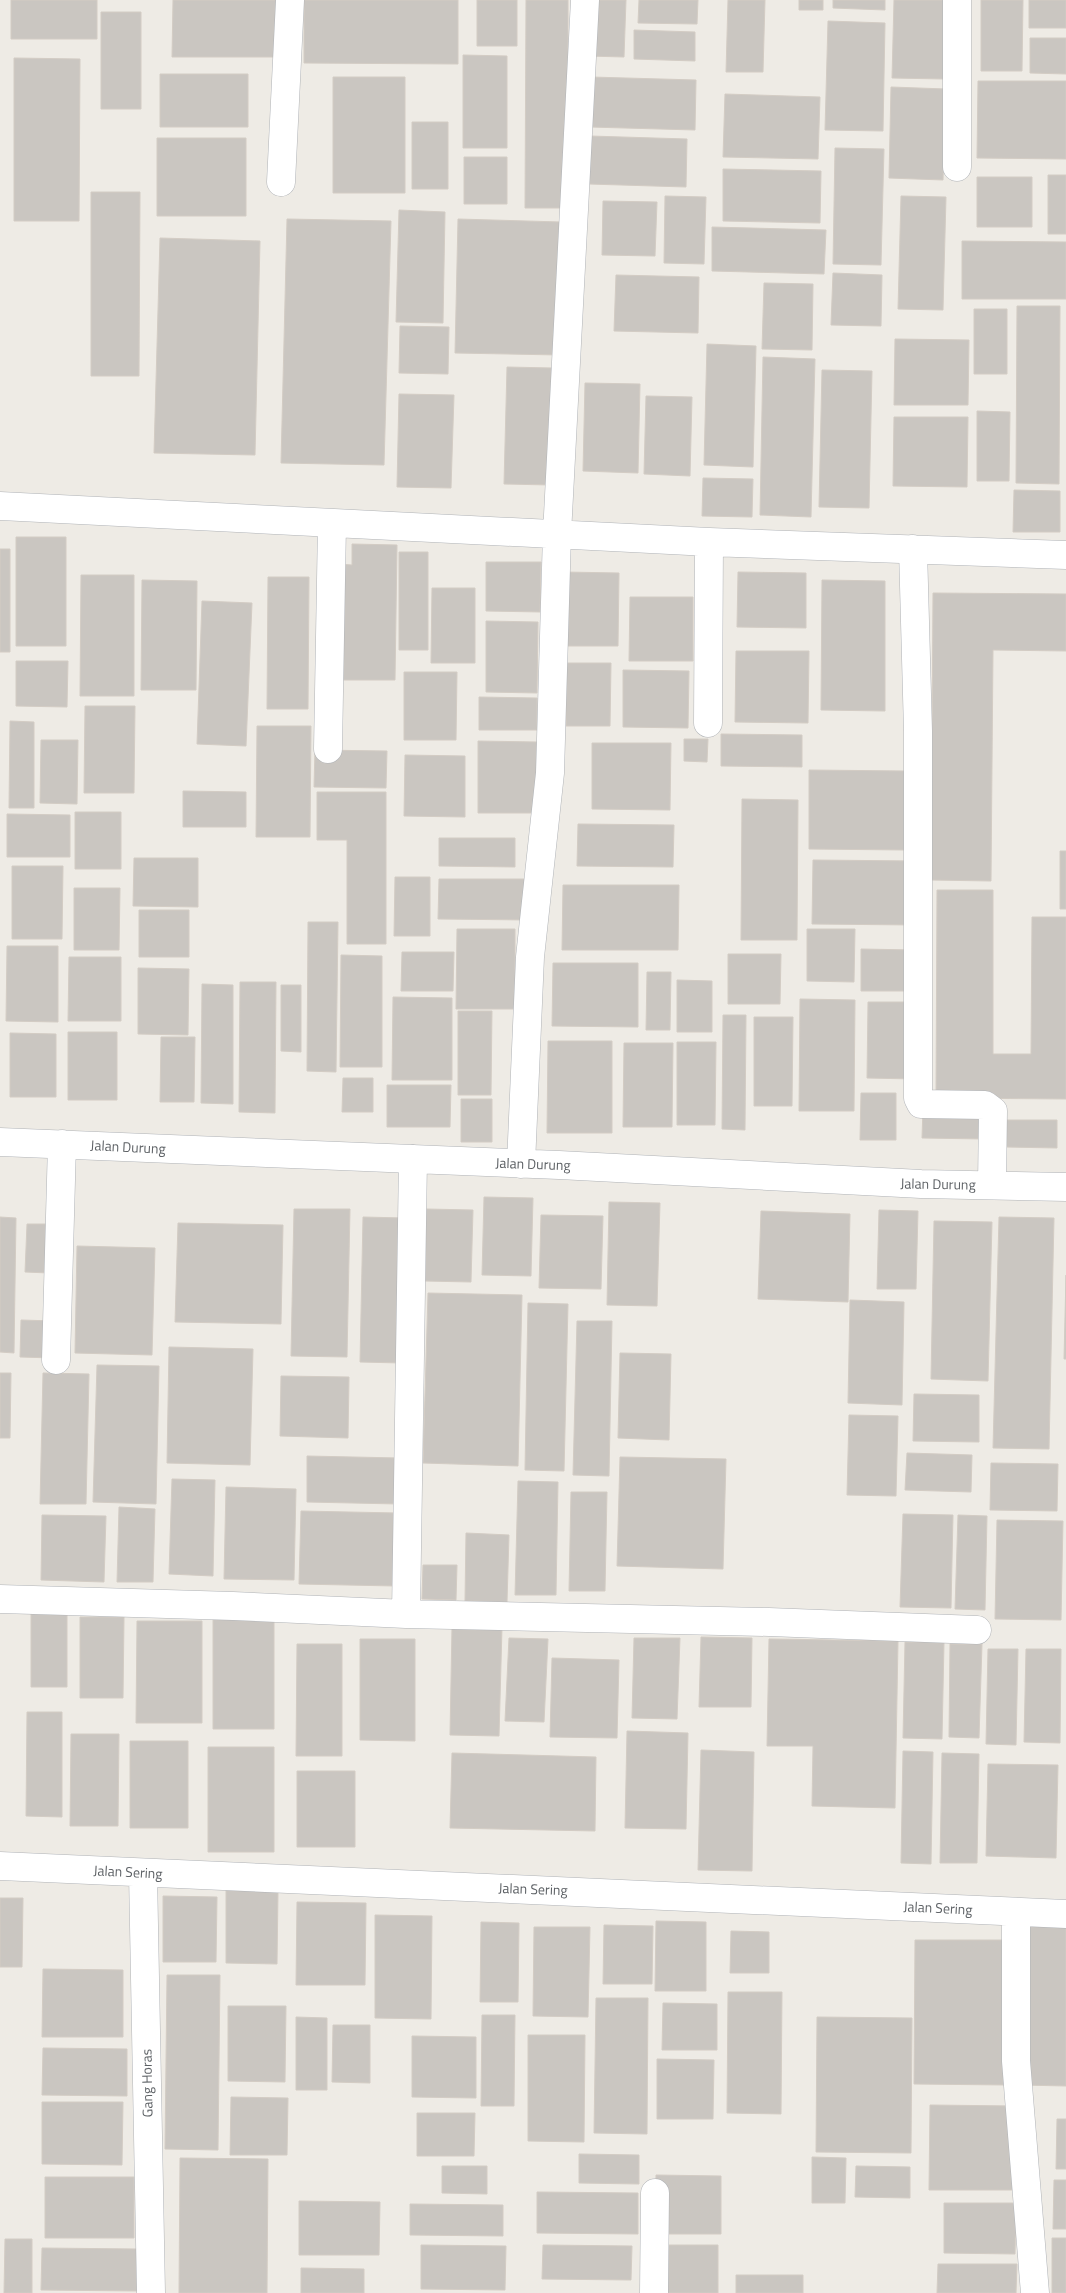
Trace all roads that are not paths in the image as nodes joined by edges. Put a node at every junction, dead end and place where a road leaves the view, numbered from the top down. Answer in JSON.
{"nodes":[{"id":1,"x":290,"y":0,"type":"edge"},
{"id":2,"x":584,"y":0,"type":"edge"},
{"id":3,"x":957,"y":0,"type":"edge"},
{"id":4,"x":957,"y":167,"type":"dead end"},
{"id":5,"x":281,"y":182,"type":"dead end"},
{"id":6,"x":0,"y":506,"type":"edge"},
{"id":7,"x":332,"y":524,"type":"junction"},
{"id":8,"x":557,"y":534,"type":"junction"},
{"id":9,"x":709,"y":542,"type":"junction"},
{"id":10,"x":913,"y":549,"type":"junction"},
{"id":11,"x":1066,"y":555,"type":"edge"},
{"id":12,"x":708,"y":723,"type":"dead end"},
{"id":13,"x":328,"y":749,"type":"dead end"},
{"id":14,"x":0,"y":1142,"type":"edge"},
{"id":15,"x":62,"y":1144,"type":"junction"},
{"id":16,"x":413,"y":1160,"type":"junction"},
{"id":17,"x":521,"y":1164,"type":"junction"},
{"id":18,"x":992,"y":1185,"type":"junction"},
{"id":19,"x":1066,"y":1187,"type":"edge"},
{"id":20,"x":56,"y":1360,"type":"dead end"},
{"id":21,"x":0,"y":1599,"type":"edge"},
{"id":22,"x":406,"y":1614,"type":"junction"},
{"id":23,"x":977,"y":1630,"type":"dead end"},
{"id":24,"x":0,"y":1866,"type":"edge"},
{"id":25,"x":143,"y":1873,"type":"junction"},
{"id":26,"x":1016,"y":1912,"type":"junction"},
{"id":27,"x":1066,"y":1914,"type":"edge"},
{"id":28,"x":655,"y":2192,"type":"dead end"},
{"id":29,"x":151,"y":2293,"type":"edge"},
{"id":30,"x":654,"y":2293,"type":"edge"},
{"id":31,"x":1035,"y":2293,"type":"edge"}],
"edges":[{"from":1,"to":5,"type":"street"},
{"from":2,"to":8,"type":"street"},
{"from":3,"to":4,"type":"street"},
{"from":6,"to":7,"type":"street"},
{"from":7,"to":8,"type":"street"},
{"from":7,"to":13,"type":"street"},
{"from":8,"to":9,"type":"street"},
{"from":8,"to":17,"type":"street"},
{"from":9,"to":10,"type":"street"},
{"from":9,"to":12,"type":"street"},
{"from":10,"to":11,"type":"street"},
{"from":10,"to":18,"type":"street"},
{"from":14,"to":15,"type":"street","name":"Jalan Durung"},
{"from":15,"to":16,"type":"street","name":"Jalan Durung"},
{"from":15,"to":20,"type":"street"},
{"from":16,"to":17,"type":"street","name":"Jalan Durung"},
{"from":16,"to":22,"type":"street"},
{"from":17,"to":18,"type":"street","name":"Jalan Durung"},
{"from":18,"to":19,"type":"street","name":"Jalan Durung"},
{"from":21,"to":22,"type":"street"},
{"from":22,"to":23,"type":"street"},
{"from":24,"to":25,"type":"street","name":"Jalan Sering"},
{"from":25,"to":26,"type":"street","name":"Jalan Sering"},
{"from":25,"to":29,"type":"street","name":"Gang Horas"},
{"from":26,"to":27,"type":"street","name":"Jalan Sering"},
{"from":26,"to":31,"type":"street"},
{"from":28,"to":30,"type":"street"}]}
